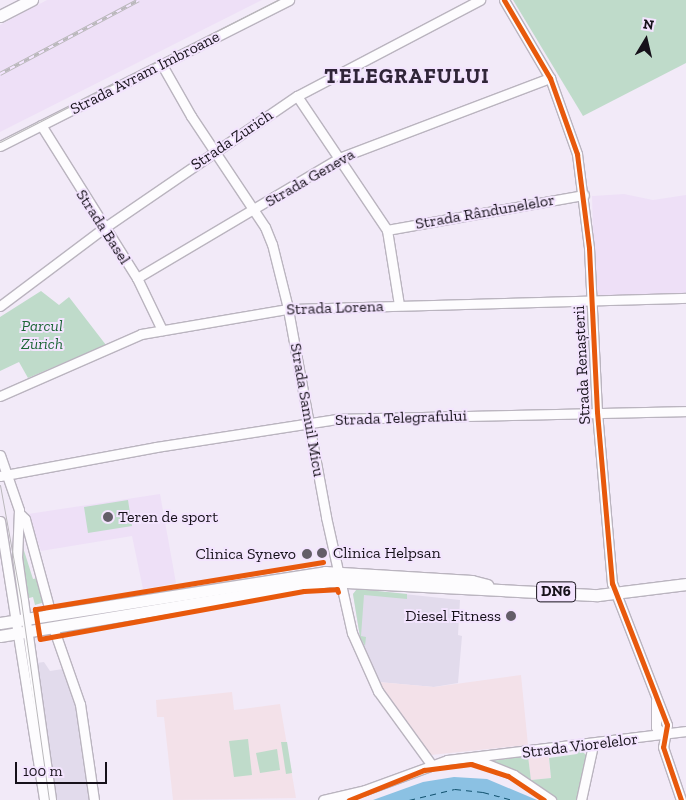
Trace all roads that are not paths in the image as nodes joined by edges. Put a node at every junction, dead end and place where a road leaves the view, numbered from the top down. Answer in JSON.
{"nodes":[{"id":1,"x":32,"y":0,"type":"edge"},
{"id":2,"x":289,"y":0,"type":"edge"},
{"id":3,"x":480,"y":0,"type":"edge"},
{"id":4,"x":504,"y":0,"type":"edge"},
{"id":5,"x":0,"y":16,"type":"edge"},
{"id":6,"x":162,"y":65,"type":"junction"},
{"id":7,"x":550,"y":78,"type":"junction"},
{"id":8,"x":297,"y":96,"type":"junction"},
{"id":9,"x":41,"y":125,"type":"junction"},
{"id":10,"x":0,"y":146,"type":"edge"},
{"id":11,"x":214,"y":152,"type":"junction"},
{"id":12,"x":339,"y":158,"type":"junction"},
{"id":13,"x":584,"y":195,"type":"junction"},
{"id":14,"x":254,"y":210,"type":"junction"},
{"id":15,"x":104,"y":228,"type":"junction"},
{"id":16,"x":387,"y":230,"type":"junction"},
{"id":17,"x":137,"y":278,"type":"junction"},
{"id":18,"x":686,"y":298,"type":"edge"},
{"id":19,"x":592,"y":302,"type":"junction"},
{"id":20,"x":399,"y":305,"type":"junction"},
{"id":21,"x":0,"y":306,"type":"edge"},
{"id":22,"x":288,"y":309,"type":"junction"},
{"id":23,"x":162,"y":330,"type":"junction"},
{"id":24,"x":0,"y":396,"type":"edge"},
{"id":25,"x":686,"y":411,"type":"edge"},
{"id":26,"x":597,"y":412,"type":"junction"},
{"id":27,"x":310,"y":422,"type":"junction"},
{"id":28,"x":0,"y":454,"type":"edge"},
{"id":29,"x":4,"y":474,"type":"edge"},
{"id":30,"x":20,"y":514,"type":"junction"},
{"id":31,"x":0,"y":521,"type":"edge"},
{"id":32,"x":340,"y":576,"type":"junction"},
{"id":33,"x":686,"y":584,"type":"edge"},
{"id":34,"x":616,"y":594,"type":"junction"},
{"id":35,"x":51,"y":615,"type":"junction"},
{"id":36,"x":27,"y":619,"type":"junction"},
{"id":37,"x":15,"y":620,"type":"junction"},
{"id":38,"x":0,"y":623,"type":"edge"},
{"id":39,"x":53,"y":627,"type":"junction"},
{"id":40,"x":24,"y":632,"type":"junction"},
{"id":41,"x":0,"y":636,"type":"edge"},
{"id":42,"x":686,"y":730,"type":"edge"},
{"id":43,"x":664,"y":735,"type":"junction"},
{"id":44,"x":593,"y":744,"type":"junction"},
{"id":45,"x":474,"y":759,"type":"junction"},
{"id":46,"x":431,"y":764,"type":"junction"},
{"id":47,"x":44,"y":800,"type":"edge"},
{"id":48,"x":50,"y":800,"type":"edge"},
{"id":49,"x":94,"y":800,"type":"edge"},
{"id":50,"x":323,"y":800,"type":"edge"},
{"id":51,"x":551,"y":800,"type":"edge"},
{"id":52,"x":581,"y":800,"type":"edge"},
{"id":53,"x":681,"y":800,"type":"edge"}],
"edges":[{"from":1,"to":5,"type":"main road"},
{"from":2,"to":6,"type":"street","name":"Strada Avram Imbroane"},
{"from":3,"to":8,"type":"street","name":"Strada Zurich"},
{"from":4,"to":7,"type":"street","name":"Strada Renașterii"},
{"from":6,"to":9,"type":"street","name":"Strada Avram Imbroane"},
{"from":6,"to":11,"type":"street","name":"Strada Samuil Micu"},
{"from":7,"to":12,"type":"street","name":"Strada Geneva"},
{"from":7,"to":13,"type":"street","name":"Strada Renașterii"},
{"from":8,"to":11,"type":"street","name":"Strada Zurich"},
{"from":8,"to":12,"type":"street"},
{"from":9,"to":10,"type":"street","name":"Strada Avram Imbroane"},
{"from":9,"to":15,"type":"street","name":"Strada Basel"},
{"from":11,"to":14,"type":"street","name":"Strada Samuil Micu"},
{"from":11,"to":15,"type":"street","name":"Strada Zurich"},
{"from":12,"to":14,"type":"street","name":"Strada Geneva"},
{"from":12,"to":16,"type":"street"},
{"from":13,"to":16,"type":"street","name":"Strada Rândunelelor"},
{"from":13,"to":19,"type":"street","name":"Strada Renașterii"},
{"from":14,"to":17,"type":"street","name":"Strada Geneva"},
{"from":14,"to":22,"type":"street","name":"Strada Samuil Micu"},
{"from":15,"to":17,"type":"street","name":"Strada Basel"},
{"from":15,"to":21,"type":"street","name":"Strada Zurich"},
{"from":16,"to":20,"type":"street"},
{"from":17,"to":23,"type":"street","name":"Strada Basel"},
{"from":18,"to":19,"type":"street","name":"Strada Lorena"},
{"from":19,"to":20,"type":"street","name":"Strada Lorena"},
{"from":19,"to":26,"type":"street","name":"Strada Renașterii"},
{"from":20,"to":22,"type":"street","name":"Strada Lorena"},
{"from":22,"to":23,"type":"street","name":"Strada Lorena"},
{"from":22,"to":27,"type":"street","name":"Strada Samuil Micu"},
{"from":23,"to":24,"type":"street","name":"Strada Lorena"},
{"from":25,"to":26,"type":"street","name":"Strada Telegrafului"},
{"from":26,"to":27,"type":"street","name":"Strada Telegrafului"},
{"from":26,"to":34,"type":"street","name":"Strada Renașterii"},
{"from":27,"to":29,"type":"street","name":"Strada Telegrafului"},
{"from":27,"to":32,"type":"street","name":"Strada Samuil Micu"},
{"from":28,"to":29,"type":"street"},
{"from":29,"to":30,"type":"street"},
{"from":30,"to":35,"type":"street"},
{"from":30,"to":36,"type":"street"},
{"from":31,"to":37,"type":"street"},
{"from":32,"to":34,"type":"main road","number":"DN6"},
{"from":32,"to":35,"type":"main road","number":"DN6"},
{"from":32,"to":39,"type":"main road","number":"DN6"},
{"from":32,"to":46,"type":"street","name":"Strada Samuil Micu"},
{"from":33,"to":34,"type":"main road","number":"DN6"},
{"from":34,"to":43,"type":"street","name":"Strada Renașterii"},
{"from":35,"to":36,"type":"main road","number":"DN6"},
{"from":36,"to":37,"type":"main road","number":"DN6"},
{"from":36,"to":40,"type":"street"},
{"from":37,"to":38,"type":"main road","number":"DN6"},
{"from":37,"to":40,"type":"street"},
{"from":39,"to":40,"type":"main road","number":"DN6"},
{"from":39,"to":49,"type":"street"},
{"from":40,"to":41,"type":"main road","number":"DN6"},
{"from":40,"to":47,"type":"street"},
{"from":40,"to":48,"type":"street"},
{"from":42,"to":43,"type":"street","name":"Strada Viorelelor"},
{"from":43,"to":44,"type":"street","name":"Strada Viorelelor"},
{"from":43,"to":53,"type":"street","name":"Strada Renașterii"},
{"from":44,"to":45,"type":"street","name":"Strada Viorelelor"},
{"from":44,"to":52,"type":"street"},
{"from":45,"to":46,"type":"street","name":"Strada Viorelelor"},
{"from":45,"to":51,"type":"street"},
{"from":46,"to":50,"type":"street","name":"Strada Viorelelor"}]}
